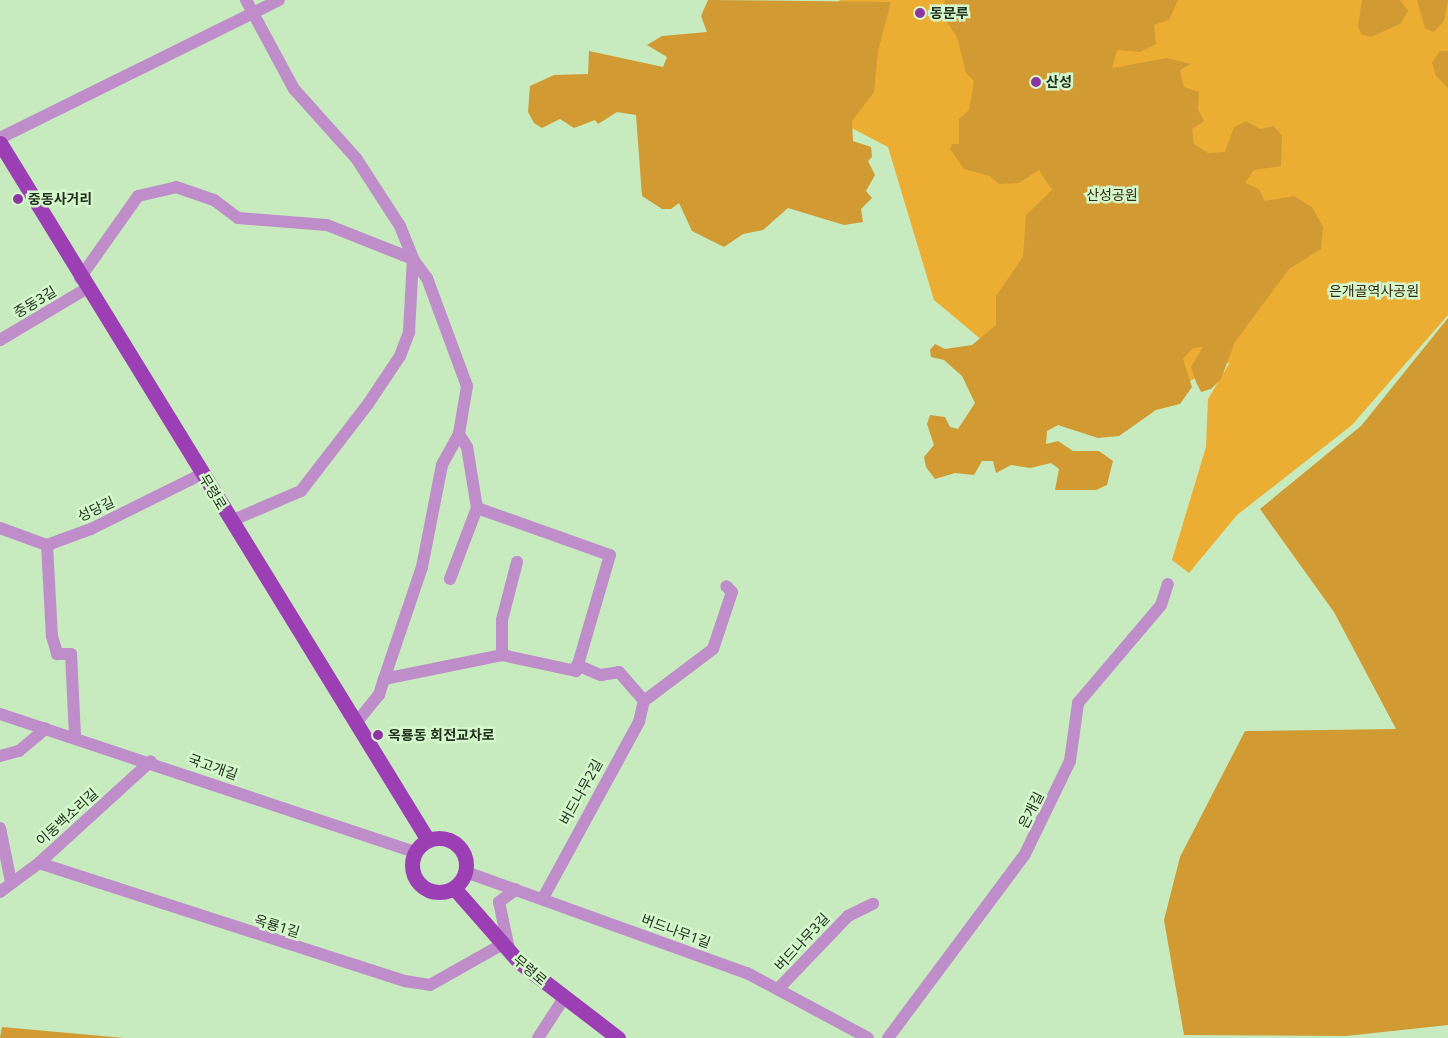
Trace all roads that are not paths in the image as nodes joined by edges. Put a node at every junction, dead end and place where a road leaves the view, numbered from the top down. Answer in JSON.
{"nodes":[{"id":1,"x":246,"y":0,"type":"edge"},
{"id":2,"x":279,"y":0,"type":"edge"},
{"id":3,"x":250,"y":14,"type":"junction"},
{"id":4,"x":0,"y":138,"type":"edge"},
{"id":5,"x":0,"y":143,"type":"edge"},
{"id":6,"x":413,"y":259,"type":"junction"},
{"id":7,"x":83,"y":284,"type":"junction"},
{"id":8,"x":0,"y":340,"type":"edge"},
{"id":9,"x":459,"y":434,"type":"junction"},
{"id":10,"x":202,"y":474,"type":"junction"},
{"id":11,"x":477,"y":508,"type":"junction"},
{"id":12,"x":231,"y":521,"type":"junction"},
{"id":13,"x":0,"y":528,"type":"edge"},
{"id":14,"x":47,"y":545,"type":"junction"},
{"id":15,"x":517,"y":562,"type":"dead end"},
{"id":16,"x":450,"y":579,"type":"dead end"},
{"id":17,"x":1168,"y":584,"type":"dead end"},
{"id":18,"x":726,"y":586,"type":"dead end"},
{"id":19,"x":502,"y":655,"type":"junction"},
{"id":20,"x":578,"y":665,"type":"junction"},
{"id":21,"x":384,"y":679,"type":"junction"},
{"id":22,"x":644,"y":701,"type":"junction"},
{"id":23,"x":0,"y":714,"type":"edge"},
{"id":24,"x":356,"y":723,"type":"junction"},
{"id":25,"x":46,"y":728,"type":"junction"},
{"id":26,"x":75,"y":737,"type":"junction"},
{"id":27,"x":0,"y":756,"type":"edge"},
{"id":28,"x":151,"y":761,"type":"junction"},
{"id":29,"x":0,"y":828,"type":"edge"},
{"id":30,"x":428,"y":840,"type":"junction"},
{"id":31,"x":415,"y":852,"type":"junction"},
{"id":32,"x":39,"y":863,"type":"junction"},
{"id":33,"x":466,"y":872,"type":"junction"},
{"id":34,"x":11,"y":882,"type":"junction"},
{"id":35,"x":454,"y":888,"type":"junction"},
{"id":36,"x":516,"y":889,"type":"junction"},
{"id":37,"x":0,"y":892,"type":"edge"},
{"id":38,"x":543,"y":898,"type":"junction"},
{"id":39,"x":873,"y":904,"type":"dead end"},
{"id":40,"x":506,"y":950,"type":"junction"},
{"id":41,"x":779,"y":988,"type":"junction"},
{"id":42,"x":564,"y":998,"type":"junction"},
{"id":43,"x":538,"y":1038,"type":"edge"},
{"id":44,"x":618,"y":1038,"type":"edge"},
{"id":45,"x":868,"y":1038,"type":"edge"},
{"id":46,"x":888,"y":1038,"type":"edge"}],
"edges":[{"from":1,"to":3,"type":"street"},
{"from":2,"to":3,"type":"street"},
{"from":3,"to":4,"type":"street"},
{"from":3,"to":6,"type":"street"},
{"from":5,"to":7,"type":"main road","name":"무령로"},
{"from":6,"to":7,"type":"street"},
{"from":6,"to":9,"type":"street"},
{"from":6,"to":12,"type":"street"},
{"from":7,"to":8,"type":"street","name":"중동3길"},
{"from":7,"to":10,"type":"main road","name":"무령로"},
{"from":9,"to":11,"type":"street"},
{"from":9,"to":21,"type":"street"},
{"from":10,"to":12,"type":"main road","name":"무령로"},
{"from":10,"to":14,"type":"street","name":"성당길"},
{"from":11,"to":16,"type":"street"},
{"from":11,"to":20,"type":"street"},
{"from":12,"to":24,"type":"main road","name":"무령로"},
{"from":13,"to":14,"type":"street"},
{"from":14,"to":26,"type":"street"},
{"from":15,"to":19,"type":"street"},
{"from":17,"to":46,"type":"street","name":"은개길"},
{"from":18,"to":22,"type":"street"},
{"from":19,"to":20,"type":"street"},
{"from":19,"to":21,"type":"street"},
{"from":20,"to":22,"type":"street"},
{"from":21,"to":24,"type":"street"},
{"from":22,"to":38,"type":"street","name":"버드나무2길"},
{"from":23,"to":25,"type":"street","name":"국고개길"},
{"from":24,"to":30,"type":"main road","name":"무령로"},
{"from":25,"to":26,"type":"street","name":"국고개길"},
{"from":25,"to":27,"type":"street"},
{"from":26,"to":28,"type":"street","name":"국고개길"},
{"from":28,"to":31,"type":"street","name":"국고개길"},
{"from":28,"to":32,"type":"street","name":"이동백소리길"},
{"from":29,"to":34,"type":"street"},
{"from":30,"to":31,"type":"main road"},
{"from":30,"to":33,"type":"main road"},
{"from":31,"to":35,"type":"main road"},
{"from":32,"to":34,"type":"street","name":"이동백소리길"},
{"from":32,"to":40,"type":"street","name":"옥룡1길"},
{"from":33,"to":35,"type":"main road"},
{"from":33,"to":36,"type":"street","name":"버드나무1길"},
{"from":34,"to":37,"type":"street","name":"이동백소리길"},
{"from":35,"to":40,"type":"main road","name":"무령로"},
{"from":36,"to":38,"type":"street","name":"버드나무1길"},
{"from":36,"to":40,"type":"street"},
{"from":38,"to":41,"type":"street","name":"버드나무1길"},
{"from":39,"to":41,"type":"street","name":"버드나무3길"},
{"from":40,"to":42,"type":"main road","name":"무령로"},
{"from":41,"to":45,"type":"street","name":"버드나무1길"},
{"from":42,"to":43,"type":"street"},
{"from":42,"to":44,"type":"main road","name":"무령로"}]}
